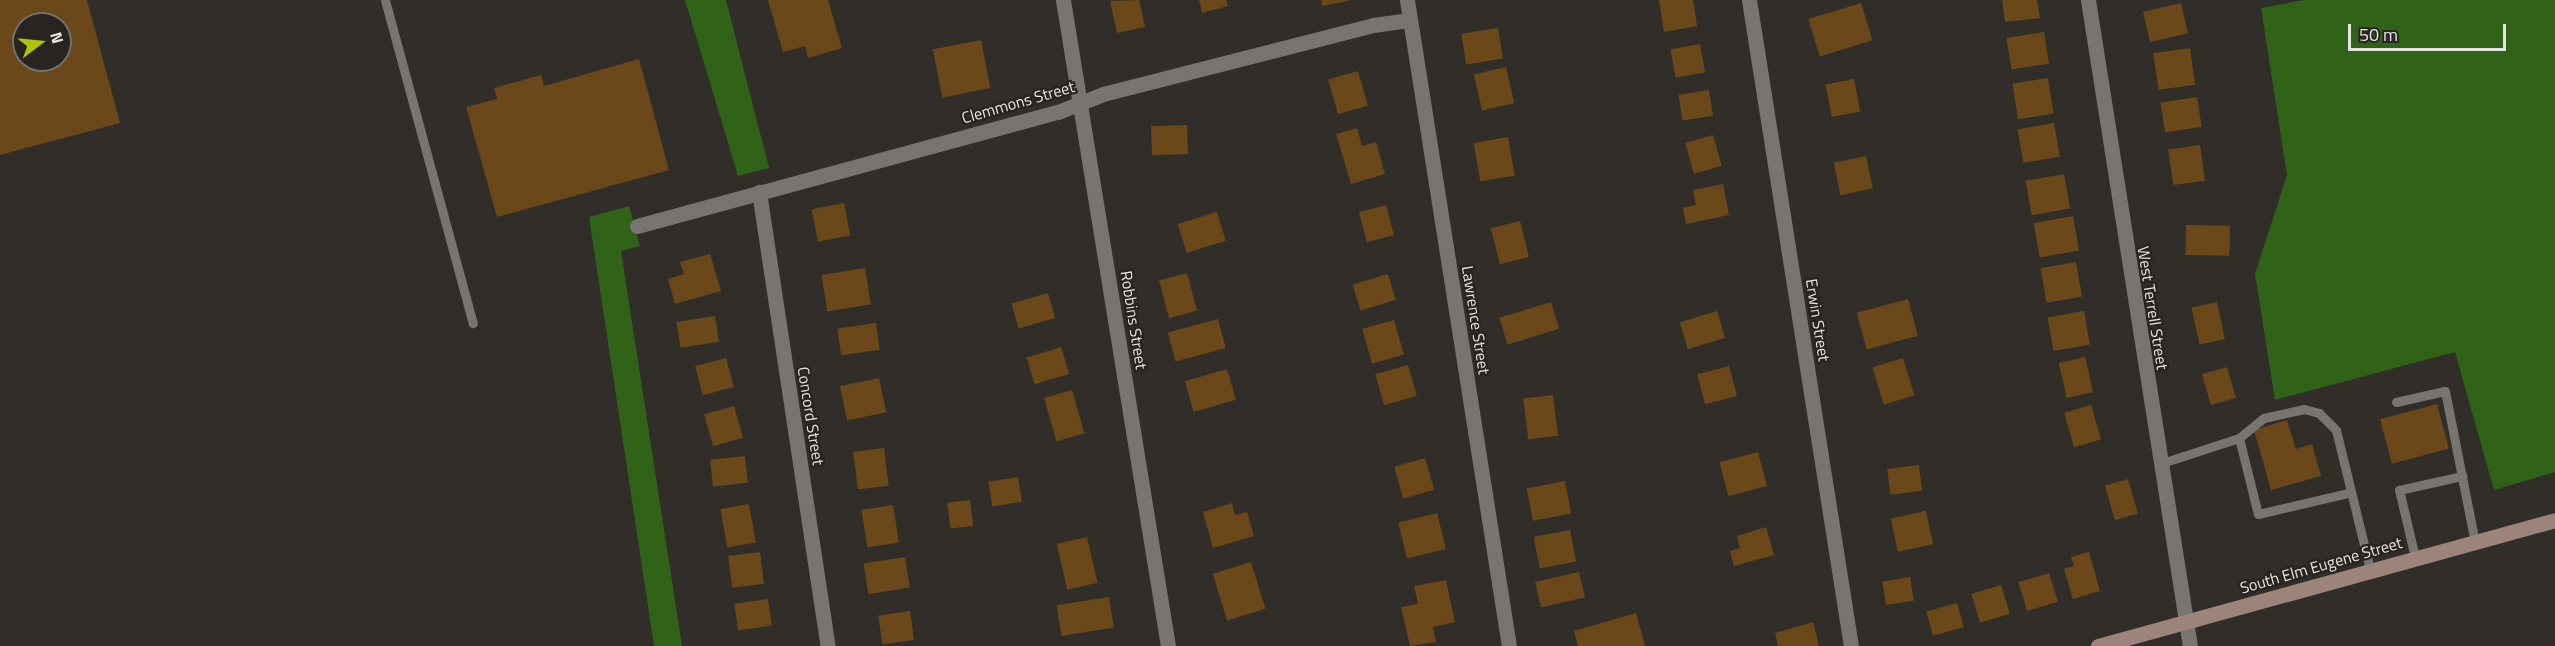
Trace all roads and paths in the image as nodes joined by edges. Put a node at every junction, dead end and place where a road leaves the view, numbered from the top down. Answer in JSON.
{"nodes":[{"id":1,"x":385,"y":0,"type":"edge"},
{"id":2,"x":1063,"y":0,"type":"edge"},
{"id":3,"x":1407,"y":0,"type":"edge"},
{"id":4,"x":1749,"y":0,"type":"edge"},
{"id":5,"x":2088,"y":0,"type":"edge"},
{"id":6,"x":1410,"y":20,"type":"junction"},
{"id":7,"x":1080,"y":103,"type":"junction"},
{"id":8,"x":759,"y":192,"type":"junction"},
{"id":9,"x":637,"y":226,"type":"dead end"},
{"id":10,"x":472,"y":322,"type":"dead end"},
{"id":11,"x":2396,"y":402,"type":"dead end"},
{"id":12,"x":2239,"y":438,"type":"junction"},
{"id":13,"x":2159,"y":464,"type":"junction"},
{"id":14,"x":2463,"y":476,"type":"junction"},
{"id":15,"x":2348,"y":493,"type":"junction"},
{"id":16,"x":2555,"y":520,"type":"edge"},
{"id":17,"x":2475,"y":542,"type":"junction"},
{"id":18,"x":2415,"y":557,"type":"junction"},
{"id":19,"x":2370,"y":570,"type":"junction"},
{"id":20,"x":2184,"y":622,"type":"junction"},
{"id":21,"x":828,"y":646,"type":"edge"},
{"id":22,"x":1168,"y":646,"type":"edge"},
{"id":23,"x":1509,"y":646,"type":"edge"},
{"id":24,"x":1851,"y":646,"type":"edge"},
{"id":25,"x":2098,"y":646,"type":"edge"},
{"id":26,"x":2190,"y":646,"type":"edge"}],
"edges":[{"from":1,"to":10,"type":"lane"},
{"from":2,"to":7,"type":"street","name":"Robbins Street"},
{"from":3,"to":6,"type":"street","name":"Lawrence Street"},
{"from":4,"to":24,"type":"street","name":"Erwin Street"},
{"from":5,"to":13,"type":"street","name":"West Terrell Street"},
{"from":6,"to":7,"type":"street","name":"Clemmons Street"},
{"from":6,"to":23,"type":"street","name":"Lawrence Street"},
{"from":7,"to":8,"type":"street","name":"Clemmons Street"},
{"from":7,"to":22,"type":"street","name":"Robbins Street"},
{"from":8,"to":9,"type":"street","name":"Clemmons Street"},
{"from":8,"to":21,"type":"street","name":"Concord Street"},
{"from":11,"to":14,"type":"lane"},
{"from":12,"to":13,"type":"lane"},
{"from":12,"to":15,"type":"lane"},
{"from":12,"to":15,"type":"lane"},
{"from":13,"to":20,"type":"street","name":"West Terrell Street"},
{"from":14,"to":17,"type":"lane"},
{"from":14,"to":18,"type":"lane"},
{"from":15,"to":19,"type":"lane"},
{"from":16,"to":17,"type":"main road","name":"South Elm Eugene Street"},
{"from":17,"to":18,"type":"main road","name":"South Elm Eugene Street"},
{"from":18,"to":19,"type":"main road","name":"South Elm Eugene Street"},
{"from":19,"to":20,"type":"main road","name":"South Elm Eugene Street"},
{"from":20,"to":25,"type":"main road","name":"South Elm Eugene Street"},
{"from":20,"to":26,"type":"street","name":"West Terrell Street"}]}
